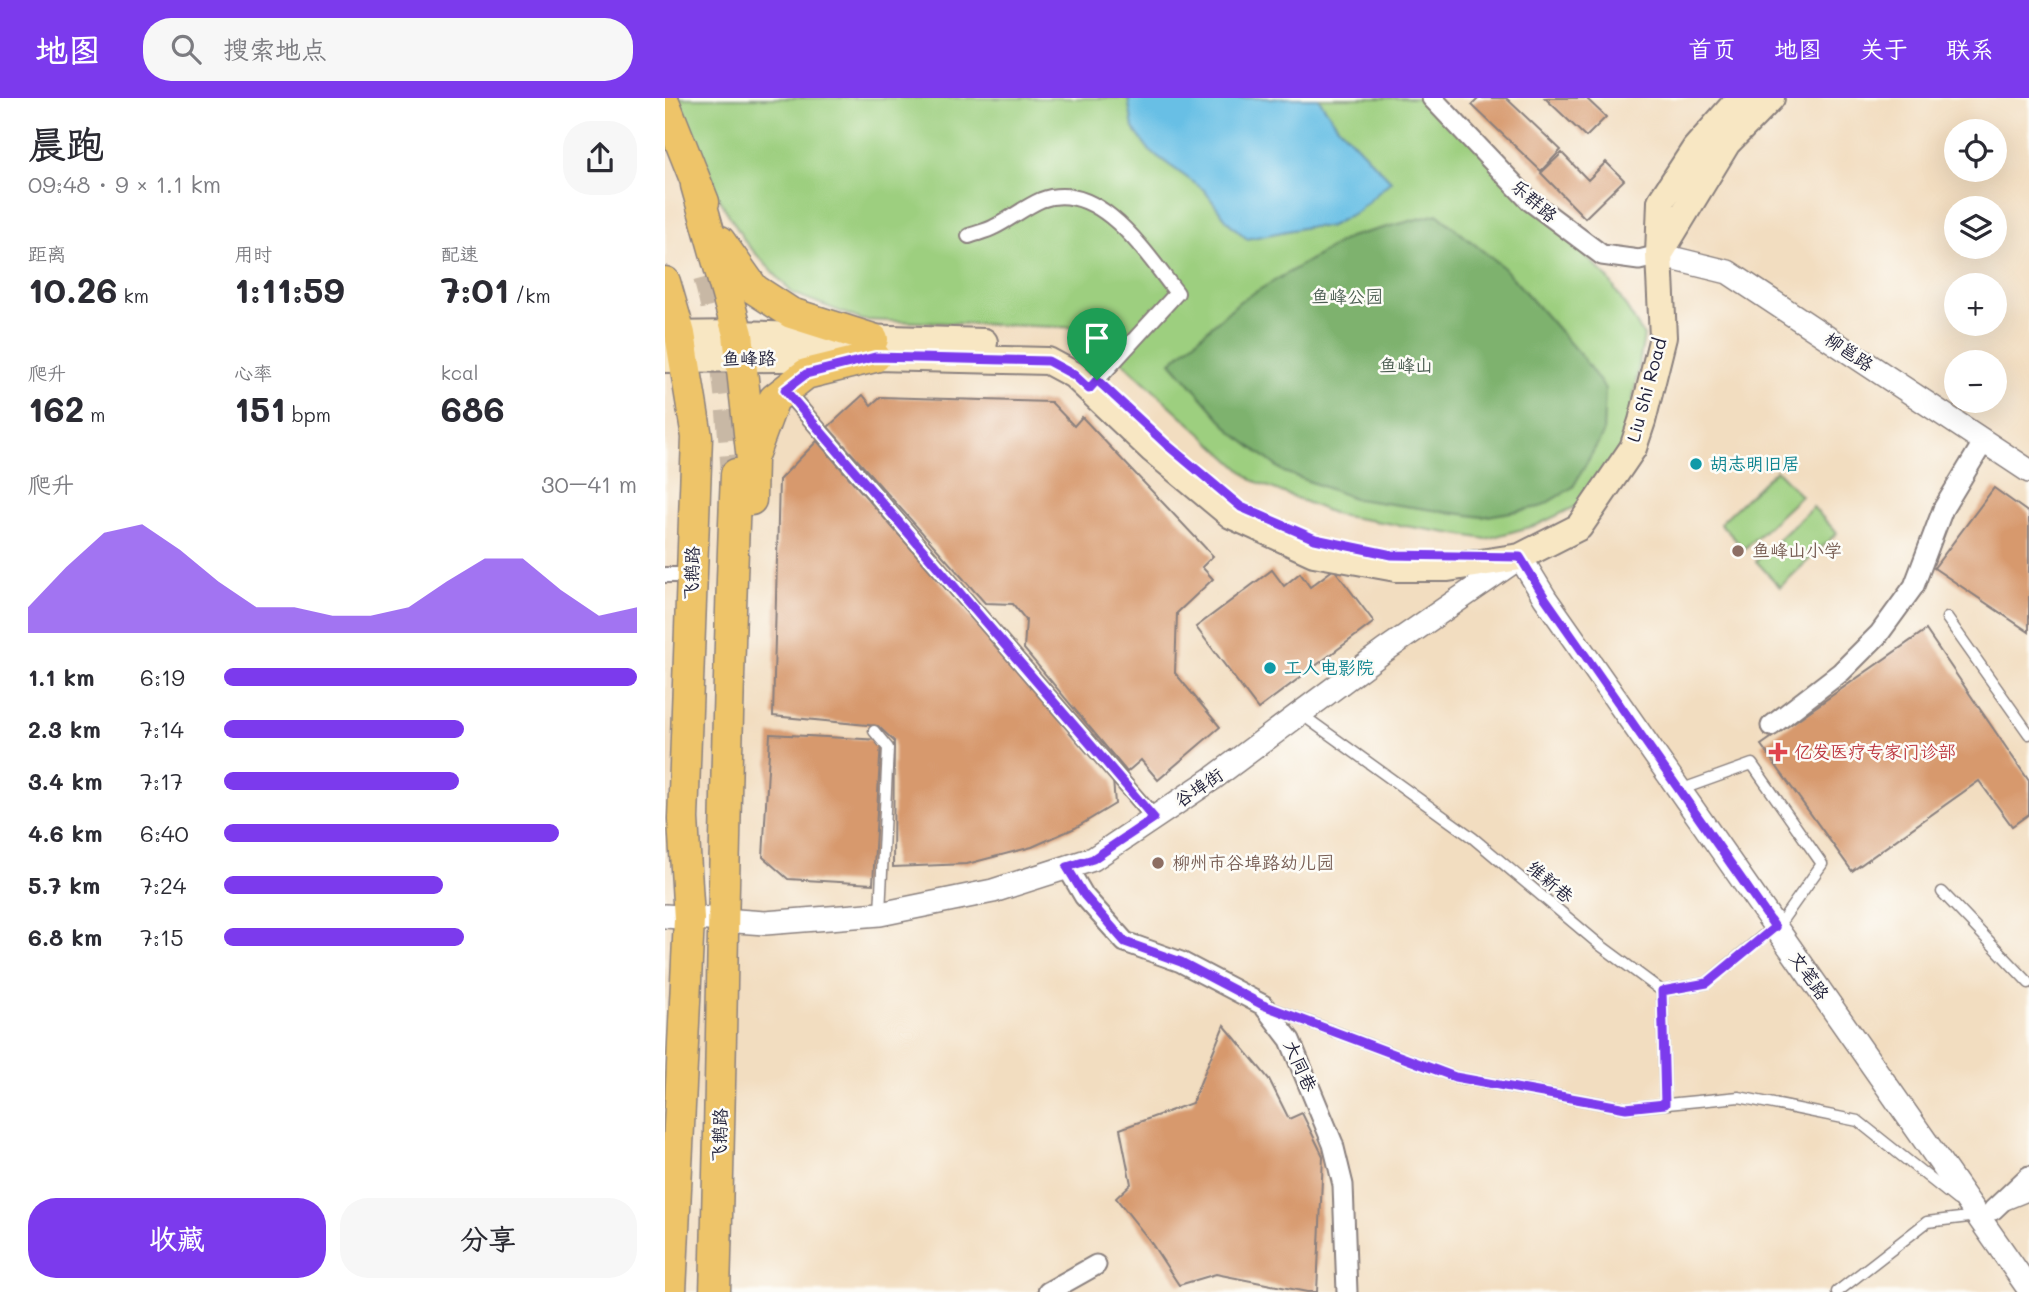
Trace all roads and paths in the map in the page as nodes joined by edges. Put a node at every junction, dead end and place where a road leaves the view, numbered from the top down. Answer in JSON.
{"nodes":[{"id":1,"x":1432,"y":98,"type":"edge"},
{"id":2,"x":1740,"y":98,"type":"edge"},
{"id":3,"x":1771,"y":98,"type":"edge"},
{"id":4,"x":665,"y":104,"type":"edge"},
{"id":5,"x":665,"y":150,"type":"edge"},
{"id":6,"x":696,"y":185,"type":"junction"},
{"id":7,"x":692,"y":218,"type":"dead end"},
{"id":8,"x":969,"y":236,"type":"dead end"},
{"id":9,"x":1659,"y":255,"type":"junction"},
{"id":10,"x":665,"y":282,"type":"edge"},
{"id":11,"x":739,"y":346,"type":"junction"},
{"id":12,"x":674,"y":347,"type":"edge"},
{"id":13,"x":874,"y":348,"type":"junction"},
{"id":14,"x":1093,"y":384,"type":"junction"},
{"id":15,"x":785,"y":390,"type":"junction"},
{"id":16,"x":1984,"y":441,"type":"junction"},
{"id":17,"x":744,"y":467,"type":"junction"},
{"id":18,"x":2029,"y":471,"type":"edge"},
{"id":19,"x":1520,"y":557,"type":"junction"},
{"id":20,"x":1947,"y":618,"type":"dead end"},
{"id":21,"x":1301,"y":713,"type":"junction"},
{"id":22,"x":1771,"y":726,"type":"dead end"},
{"id":23,"x":874,"y":731,"type":"dead end"},
{"id":24,"x":2029,"y":734,"type":"edge"},
{"id":25,"x":1680,"y":792,"type":"junction"},
{"id":26,"x":1154,"y":818,"type":"junction"},
{"id":27,"x":1067,"y":867,"type":"junction"},
{"id":28,"x":1942,"y":892,"type":"dead end"},
{"id":29,"x":880,"y":914,"type":"junction"},
{"id":30,"x":677,"y":918,"type":"edge"},
{"id":31,"x":723,"y":920,"type":"junction"},
{"id":32,"x":1779,"y":923,"type":"junction"},
{"id":33,"x":2029,"y":983,"type":"edge"},
{"id":34,"x":1662,"y":991,"type":"junction"},
{"id":35,"x":1263,"y":1005,"type":"junction"},
{"id":36,"x":1665,"y":1104,"type":"junction"},
{"id":37,"x":2029,"y":1175,"type":"edge"},
{"id":38,"x":2029,"y":1195,"type":"edge"},
{"id":39,"x":1985,"y":1213,"type":"junction"},
{"id":40,"x":669,"y":1255,"type":"edge"},
{"id":41,"x":1096,"y":1265,"type":"dead end"},
{"id":42,"x":2029,"y":1289,"type":"edge"},
{"id":43,"x":671,"y":1292,"type":"edge"},
{"id":44,"x":715,"y":1292,"type":"edge"},
{"id":45,"x":1048,"y":1292,"type":"edge"},
{"id":46,"x":1347,"y":1292,"type":"edge"},
{"id":47,"x":1837,"y":1292,"type":"edge"}],
"edges":[{"from":1,"to":9,"type":"street","name":"乐群路"},
{"from":2,"to":9,"type":"main road","name":"Liu Shi Road"},
{"from":3,"to":9,"type":"main road"},
{"from":4,"to":6,"type":"main road"},
{"from":5,"to":7,"type":"main road"},
{"from":6,"to":11,"type":"main road"},
{"from":6,"to":13,"type":"main road"},
{"from":8,"to":14,"type":"street"},
{"from":9,"to":16,"type":"street","name":"柳邕路"},
{"from":9,"to":19,"type":"main road","name":"Liu Shi Road"},
{"from":10,"to":12,"type":"main road","name":"飞鹅路"},
{"from":11,"to":12,"type":"main road","name":"鱼峰路"},
{"from":11,"to":13,"type":"main road","name":"鱼峰路"},
{"from":11,"to":17,"type":"main road"},
{"from":12,"to":30,"type":"main road","name":"飞鹅路"},
{"from":13,"to":14,"type":"main road","name":"鱼峰路"},
{"from":13,"to":15,"type":"main road"},
{"from":14,"to":19,"type":"main road","name":"鱼峰路"},
{"from":15,"to":17,"type":"main road"},
{"from":15,"to":26,"type":"street"},
{"from":16,"to":18,"type":"street","name":"柳邕路"},
{"from":16,"to":22,"type":"street"},
{"from":17,"to":31,"type":"main road","name":"飞鹅路"},
{"from":19,"to":21,"type":"street","name":"谷埠街"},
{"from":19,"to":25,"type":"street","name":"文笔路"},
{"from":20,"to":24,"type":"lane"},
{"from":21,"to":26,"type":"street","name":"谷埠街"},
{"from":21,"to":34,"type":"lane","name":"维新巷"},
{"from":23,"to":29,"type":"lane"},
{"from":25,"to":32,"type":"street","name":"文笔路"},
{"from":25,"to":32,"type":"lane"},
{"from":26,"to":27,"type":"street","name":"谷埠街"},
{"from":27,"to":29,"type":"street","name":"谷埠街"},
{"from":27,"to":35,"type":"street","name":"大同巷"},
{"from":28,"to":33,"type":"lane"},
{"from":29,"to":31,"type":"street","name":"谷埠街"},
{"from":30,"to":31,"type":"street","name":"谷埠街"},
{"from":30,"to":40,"type":"main road","name":"飞鹅路"},
{"from":31,"to":44,"type":"main road","name":"飞鹅路"},
{"from":32,"to":34,"type":"lane"},
{"from":32,"to":39,"type":"street","name":"文笔路"},
{"from":34,"to":36,"type":"lane"},
{"from":35,"to":36,"type":"lane"},
{"from":35,"to":46,"type":"street","name":"大同巷"},
{"from":36,"to":39,"type":"lane"},
{"from":37,"to":39,"type":"street"},
{"from":38,"to":39,"type":"lane"},
{"from":39,"to":42,"type":"street","name":"文笔路"},
{"from":39,"to":47,"type":"lane"},
{"from":40,"to":43,"type":"main road","name":"飞鹅路"},
{"from":41,"to":45,"type":"street"}]}
